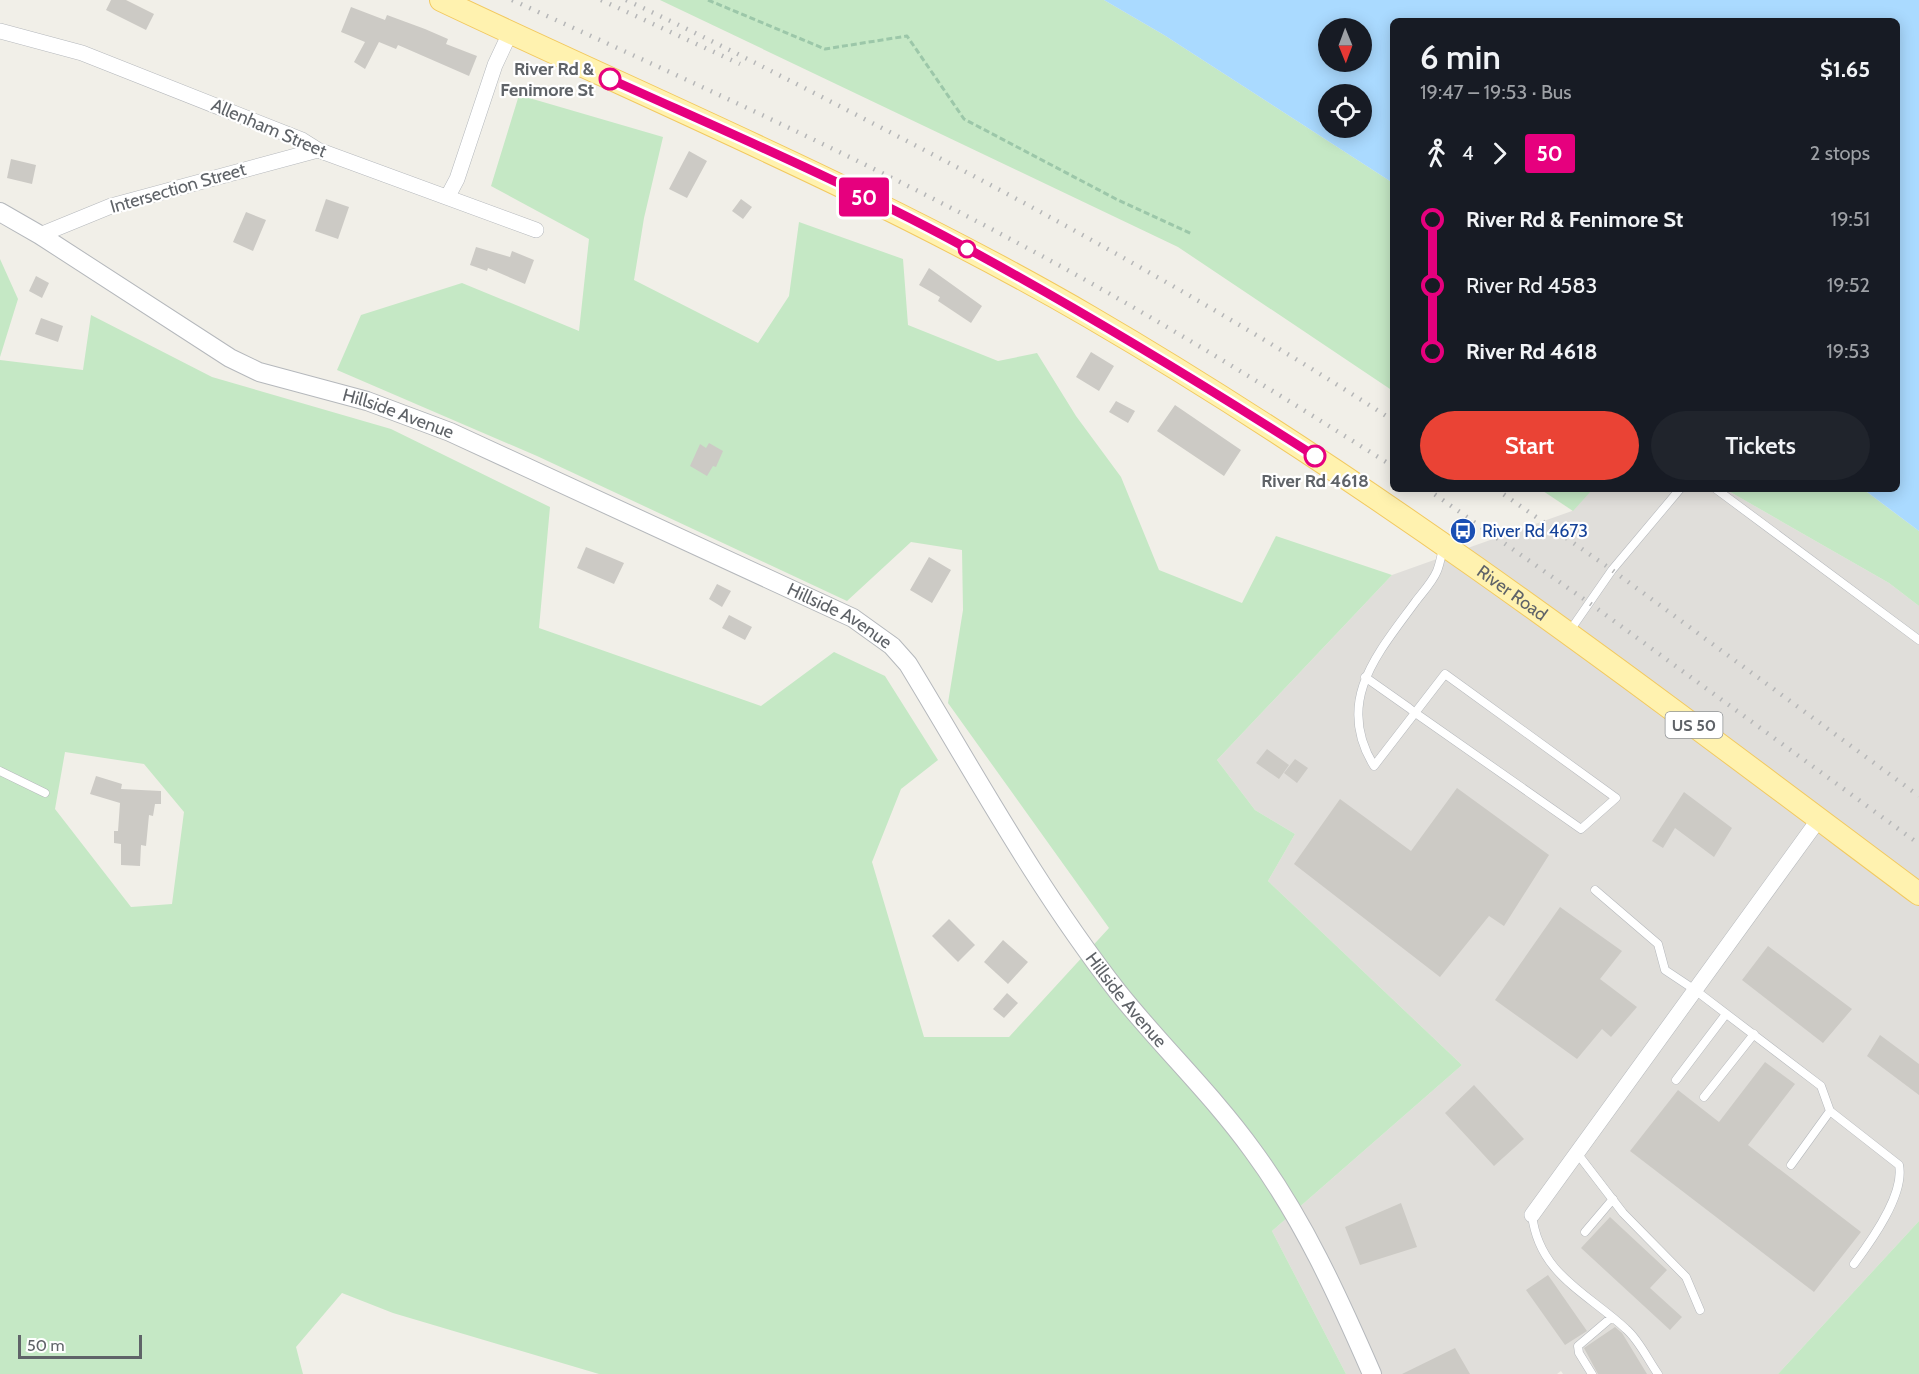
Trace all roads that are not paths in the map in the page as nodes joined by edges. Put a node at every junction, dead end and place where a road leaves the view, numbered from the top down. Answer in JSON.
{"nodes":[{"id":1,"x":441,"y":0,"type":"edge"},
{"id":2,"x":0,"y":31,"type":"edge"},
{"id":3,"x":510,"y":33,"type":"junction"},
{"id":4,"x":318,"y":150,"type":"junction"},
{"id":5,"x":448,"y":196,"type":"junction"},
{"id":6,"x":0,"y":212,"type":"edge"},
{"id":7,"x":536,"y":230,"type":"dead end"},
{"id":8,"x":40,"y":235,"type":"junction"},
{"id":9,"x":1677,"y":492,"type":"edge"},
{"id":10,"x":1720,"y":492,"type":"edge"},
{"id":11,"x":1444,"y":544,"type":"junction"},
{"id":12,"x":1569,"y":632,"type":"junction"},
{"id":13,"x":1919,"y":640,"type":"edge"},
{"id":14,"x":1365,"y":677,"type":"junction"},
{"id":15,"x":1414,"y":712,"type":"junction"},
{"id":16,"x":0,"y":771,"type":"edge"},
{"id":17,"x":45,"y":793,"type":"dead end"},
{"id":18,"x":1819,"y":819,"type":"junction"},
{"id":19,"x":1595,"y":890,"type":"dead end"},
{"id":20,"x":1919,"y":894,"type":"edge"},
{"id":21,"x":1695,"y":990,"type":"junction"},
{"id":22,"x":1726,"y":1014,"type":"junction"},
{"id":23,"x":1754,"y":1034,"type":"junction"},
{"id":24,"x":1676,"y":1080,"type":"dead end"},
{"id":25,"x":1704,"y":1097,"type":"dead end"},
{"id":26,"x":1830,"y":1112,"type":"junction"},
{"id":27,"x":1577,"y":1153,"type":"junction"},
{"id":28,"x":1791,"y":1166,"type":"dead end"},
{"id":29,"x":1613,"y":1199,"type":"junction"},
{"id":30,"x":1532,"y":1215,"type":"joint"},
{"id":31,"x":1585,"y":1232,"type":"dead end"},
{"id":32,"x":1854,"y":1264,"type":"dead end"},
{"id":33,"x":1700,"y":1311,"type":"dead end"},
{"id":34,"x":1612,"y":1317,"type":"junction"},
{"id":35,"x":1372,"y":1374,"type":"edge"},
{"id":36,"x":1592,"y":1374,"type":"edge"},
{"id":37,"x":1658,"y":1374,"type":"edge"}],
"edges":[{"from":1,"to":3,"type":"main road","name":"River Road","number":"US 50"},
{"from":2,"to":4,"type":"street","name":"Allenham Street"},
{"from":3,"to":5,"type":"street"},
{"from":3,"to":11,"type":"main road","name":"River Road","number":"US 50"},
{"from":4,"to":5,"type":"street","name":"Allenham Street"},
{"from":4,"to":8,"type":"street","name":"Intersection Street"},
{"from":5,"to":7,"type":"street","name":"Allenham Street"},
{"from":6,"to":8,"type":"street","name":"Hillside Avenue"},
{"from":8,"to":35,"type":"street","name":"Hillside Avenue"},
{"from":9,"to":12,"type":"lane"},
{"from":10,"to":13,"type":"lane"},
{"from":11,"to":12,"type":"main road","name":"River Road","number":"US 50"},
{"from":11,"to":14,"type":"lane"},
{"from":12,"to":18,"type":"main road","name":"River Road","number":"US 50"},
{"from":14,"to":15,"type":"lane"},
{"from":14,"to":15,"type":"lane"},
{"from":15,"to":15,"type":"lane"},
{"from":16,"to":17,"type":"lane"},
{"from":18,"to":20,"type":"main road","name":"River Road","number":"US 50"},
{"from":18,"to":21,"type":"street"},
{"from":19,"to":21,"type":"lane"},
{"from":21,"to":22,"type":"lane"},
{"from":21,"to":27,"type":"street"},
{"from":22,"to":23,"type":"lane"},
{"from":22,"to":24,"type":"lane"},
{"from":23,"to":25,"type":"lane"},
{"from":23,"to":26,"type":"lane"},
{"from":26,"to":28,"type":"lane"},
{"from":26,"to":32,"type":"lane"},
{"from":27,"to":29,"type":"lane"},
{"from":27,"to":30,"type":"street"},
{"from":29,"to":31,"type":"lane"},
{"from":29,"to":33,"type":"lane"},
{"from":30,"to":34,"type":"lane"},
{"from":34,"to":36,"type":"lane"},
{"from":34,"to":37,"type":"lane"}]}
